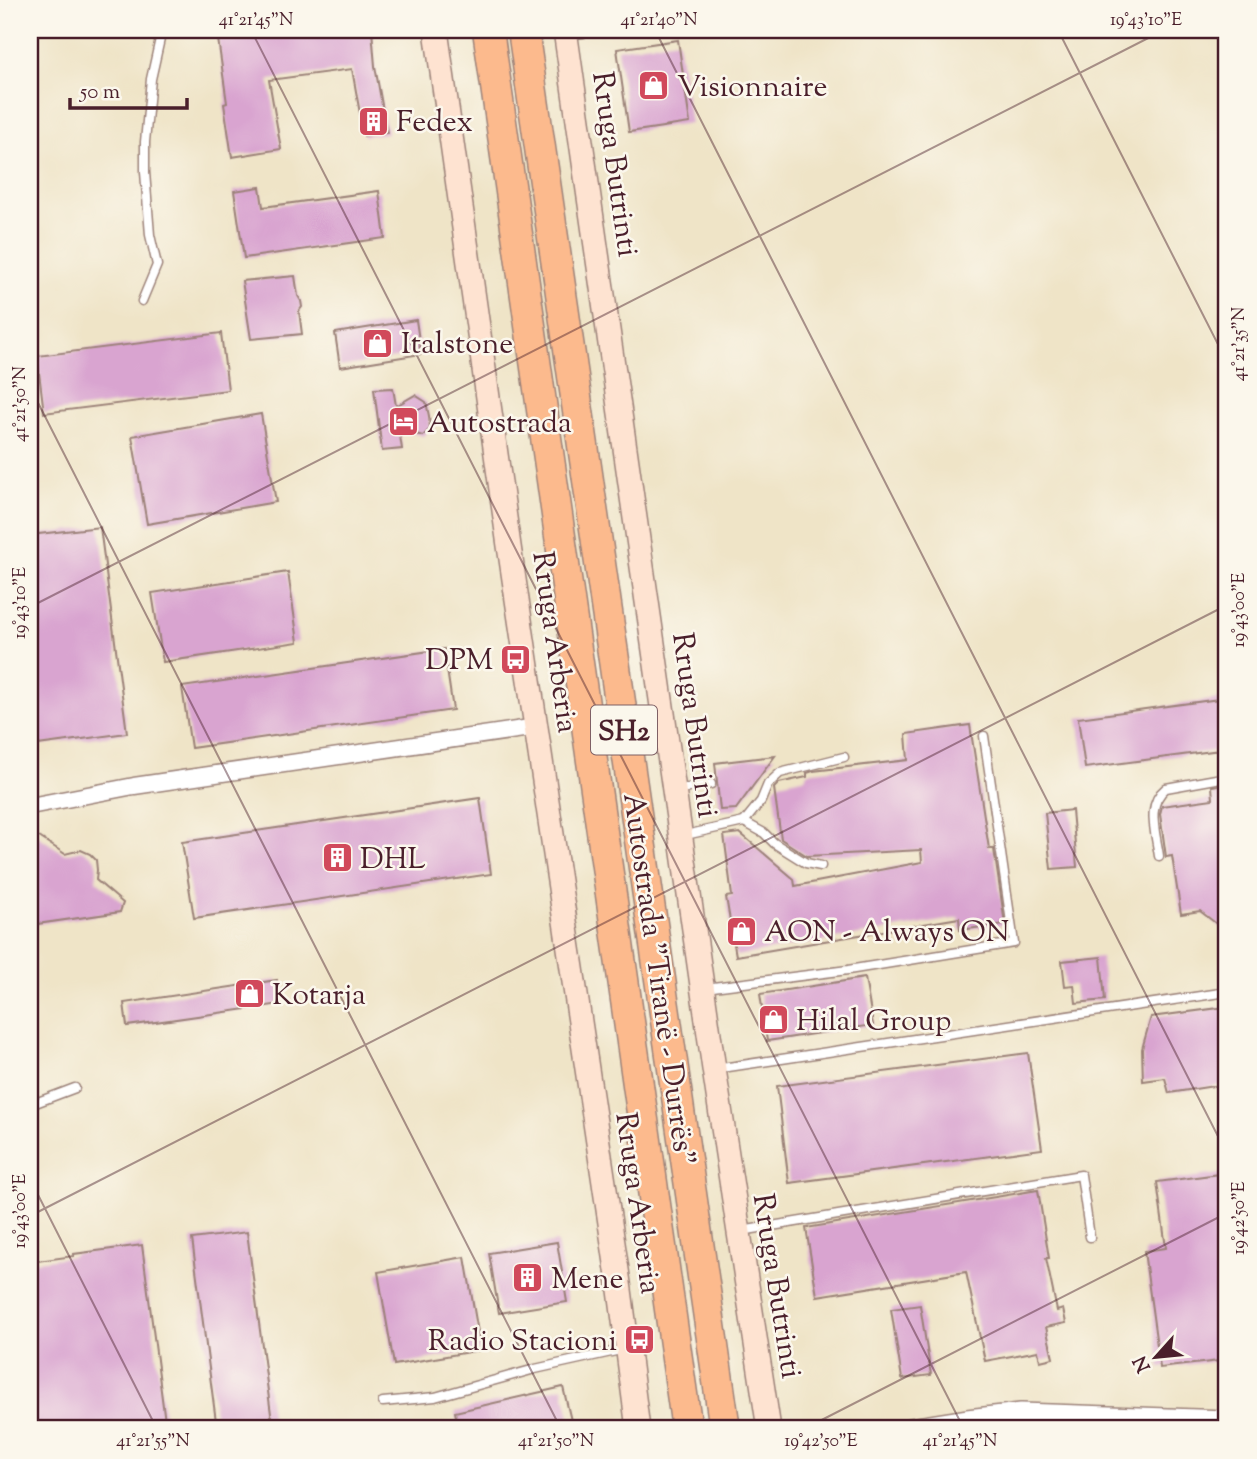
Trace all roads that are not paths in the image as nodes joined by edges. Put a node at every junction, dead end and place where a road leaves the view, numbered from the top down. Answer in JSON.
{"nodes":[{"id":1,"x":162,"y":30,"type":"edge"},
{"id":2,"x":436,"y":30,"type":"edge"},
{"id":3,"x":488,"y":30,"type":"edge"},
{"id":4,"x":523,"y":30,"type":"edge"},
{"id":5,"x":604,"y":30,"type":"edge"},
{"id":6,"x":565,"y":33,"type":"edge"},
{"id":7,"x":142,"y":301,"type":"dead end"},
{"id":8,"x":537,"y":727,"type":"junction"},
{"id":9,"x":984,"y":736,"type":"dead end"},
{"id":10,"x":844,"y":757,"type":"dead end"},
{"id":11,"x":1227,"y":777,"type":"edge"},
{"id":12,"x":711,"y":784,"type":"dead end"},
{"id":13,"x":674,"y":790,"type":"junction"},
{"id":14,"x":30,"y":806,"type":"edge"},
{"id":15,"x":744,"y":822,"type":"junction"},
{"id":16,"x":680,"y":836,"type":"junction"},
{"id":17,"x":1159,"y":856,"type":"dead end"},
{"id":18,"x":821,"y":866,"type":"dead end"},
{"id":19,"x":702,"y":988,"type":"junction"},
{"id":20,"x":1227,"y":992,"type":"edge"},
{"id":21,"x":714,"y":1069,"type":"junction"},
{"id":22,"x":75,"y":1088,"type":"dead end"},
{"id":23,"x":30,"y":1105,"type":"edge"},
{"id":24,"x":738,"y":1231,"type":"junction"},
{"id":25,"x":1090,"y":1237,"type":"dead end"},
{"id":26,"x":628,"y":1348,"type":"junction"},
{"id":27,"x":383,"y":1402,"type":"dead end"},
{"id":28,"x":1227,"y":1421,"type":"edge"},
{"id":29,"x":638,"y":1429,"type":"edge"},
{"id":30,"x":687,"y":1429,"type":"edge"},
{"id":31,"x":725,"y":1429,"type":"edge"},
{"id":32,"x":769,"y":1429,"type":"edge"},
{"id":33,"x":910,"y":1429,"type":"edge"}],
"edges":[{"from":1,"to":7,"type":"lane"},
{"from":2,"to":8,"type":"main road","name":"Rruga Arberia"},
{"from":3,"to":30,"type":"highway","name":"Autostrada \"Tiranë - Durrës\"","number":"SH2"},
{"from":4,"to":31,"type":"highway","name":"Autostrada \"Tiranë - Durrës\"","number":"SH2"},
{"from":5,"to":6,"type":"lane"},
{"from":6,"to":13,"type":"main road","name":"Rruga Butrinti"},
{"from":8,"to":14,"type":"street"},
{"from":8,"to":26,"type":"main road","name":"Rruga Arberia"},
{"from":9,"to":19,"type":"lane"},
{"from":10,"to":15,"type":"lane"},
{"from":11,"to":17,"type":"lane"},
{"from":12,"to":13,"type":"lane"},
{"from":13,"to":16,"type":"main road","name":"Rruga Butrinti"},
{"from":15,"to":16,"type":"lane"},
{"from":15,"to":18,"type":"lane"},
{"from":16,"to":19,"type":"main road","name":"Rruga Butrinti"},
{"from":19,"to":21,"type":"main road","name":"Rruga Butrinti"},
{"from":20,"to":21,"type":"lane"},
{"from":21,"to":24,"type":"main road","name":"Rruga Butrinti"},
{"from":22,"to":23,"type":"lane"},
{"from":24,"to":25,"type":"lane"},
{"from":24,"to":32,"type":"main road","name":"Rruga Butrinti"},
{"from":26,"to":27,"type":"lane"},
{"from":26,"to":29,"type":"main road","name":"Rruga Arberia"},
{"from":28,"to":33,"type":"street"}]}
